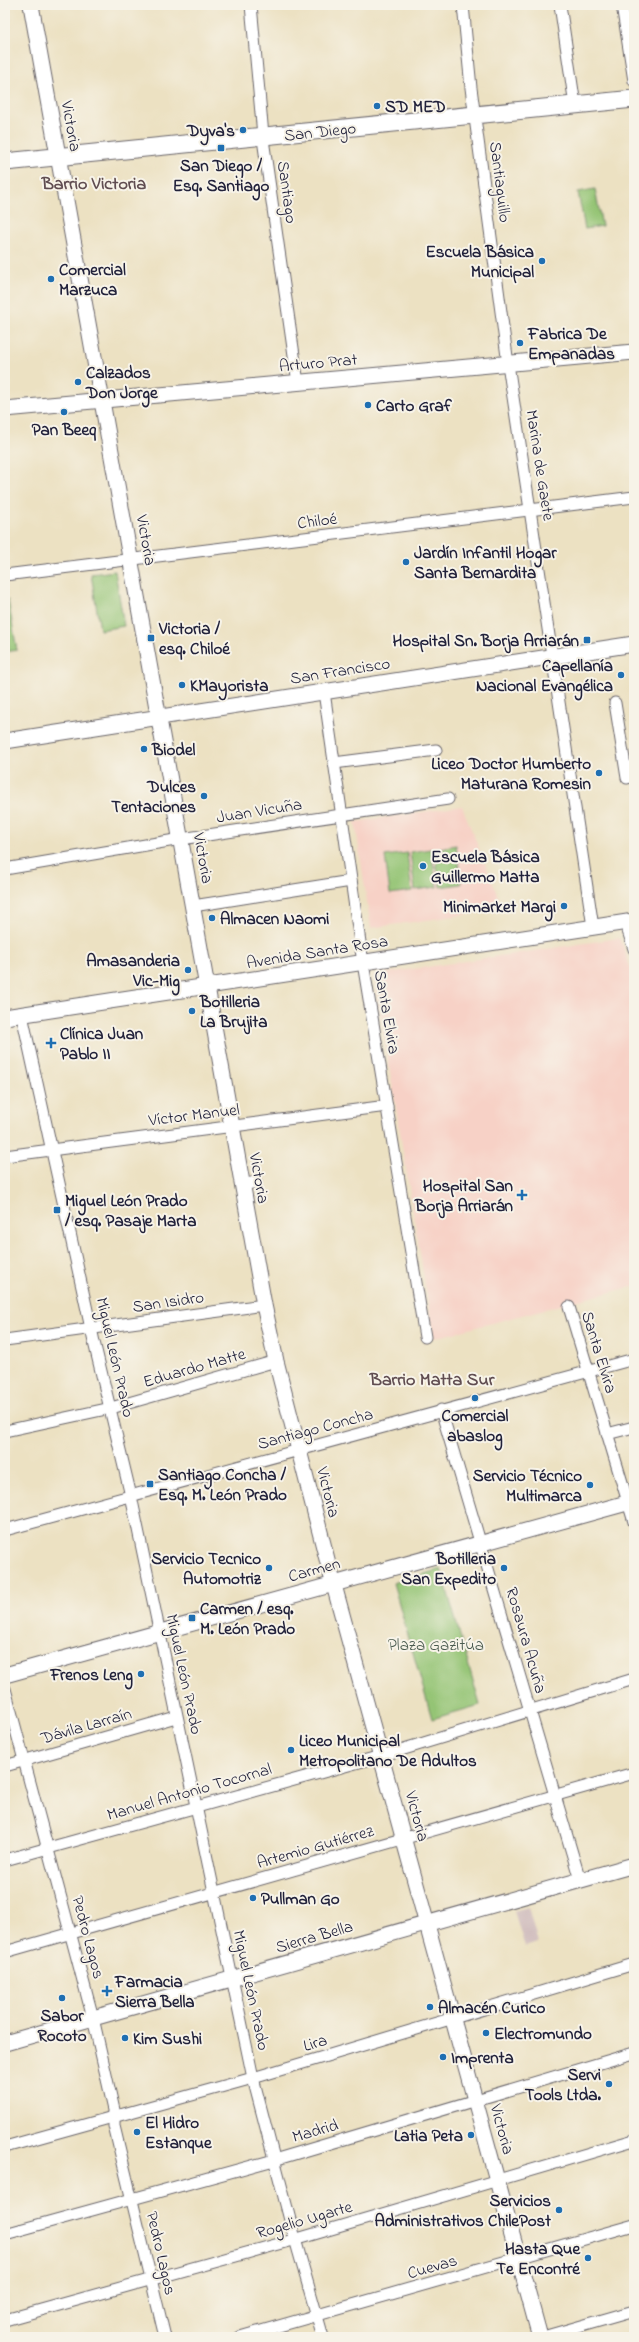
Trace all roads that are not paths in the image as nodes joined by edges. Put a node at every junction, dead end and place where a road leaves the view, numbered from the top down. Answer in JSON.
{"nodes":[{"id":1,"x":31,"y":5,"type":"edge"},
{"id":2,"x":251,"y":5,"type":"edge"},
{"id":3,"x":463,"y":5,"type":"edge"},
{"id":4,"x":560,"y":5,"type":"edge"},
{"id":5,"x":622,"y":5,"type":"edge"},
{"id":6,"x":634,"y":80,"type":"edge"},
{"id":7,"x":634,"y":100,"type":"edge"},
{"id":8,"x":575,"y":105,"type":"junction"},
{"id":9,"x":475,"y":115,"type":"junction"},
{"id":10,"x":264,"y":136,"type":"junction"},
{"id":11,"x":58,"y":156,"type":"junction"},
{"id":12,"x":5,"y":162,"type":"edge"},
{"id":13,"x":634,"y":352,"type":"edge"},
{"id":14,"x":508,"y":364,"type":"junction"},
{"id":15,"x":298,"y":383,"type":"junction"},
{"id":16,"x":102,"y":400,"type":"junction"},
{"id":17,"x":5,"y":409,"type":"edge"},
{"id":18,"x":634,"y":497,"type":"edge"},
{"id":19,"x":530,"y":510,"type":"junction"},
{"id":20,"x":131,"y":560,"type":"junction"},
{"id":21,"x":5,"y":575,"type":"edge"},
{"id":22,"x":634,"y":644,"type":"edge"},
{"id":23,"x":553,"y":656,"type":"junction"},
{"id":24,"x":324,"y":692,"type":"junction"},
{"id":25,"x":615,"y":702,"type":"dead end"},
{"id":26,"x":160,"y":717,"type":"junction"},
{"id":27,"x":5,"y":741,"type":"edge"},
{"id":28,"x":436,"y":750,"type":"dead end"},
{"id":29,"x":334,"y":763,"type":"junction"},
{"id":30,"x":634,"y":776,"type":"edge"},
{"id":31,"x":448,"y":799,"type":"dead end"},
{"id":32,"x":341,"y":815,"type":"junction"},
{"id":33,"x":181,"y":839,"type":"junction"},
{"id":34,"x":5,"y":869,"type":"edge"},
{"id":35,"x":351,"y":881,"type":"junction"},
{"id":36,"x":194,"y":906,"type":"junction"},
{"id":37,"x":630,"y":922,"type":"edge"},
{"id":38,"x":593,"y":927,"type":"junction"},
{"id":39,"x":634,"y":949,"type":"edge"},
{"id":40,"x":363,"y":963,"type":"junction"},
{"id":41,"x":207,"y":987,"type":"junction"},
{"id":42,"x":22,"y":1015,"type":"junction"},
{"id":43,"x":5,"y":1017,"type":"edge"},
{"id":44,"x":387,"y":1106,"type":"junction"},
{"id":45,"x":232,"y":1126,"type":"junction"},
{"id":46,"x":52,"y":1150,"type":"junction"},
{"id":47,"x":5,"y":1156,"type":"edge"},
{"id":48,"x":264,"y":1305,"type":"junction"},
{"id":49,"x":569,"y":1307,"type":"dead end"},
{"id":50,"x":92,"y":1328,"type":"junction"},
{"id":51,"x":425,"y":1337,"type":"dead end"},
{"id":52,"x":5,"y":1340,"type":"edge"},
{"id":53,"x":634,"y":1359,"type":"edge"},
{"id":54,"x":276,"y":1361,"type":"junction"},
{"id":55,"x":588,"y":1372,"type":"junction"},
{"id":56,"x":111,"y":1408,"type":"junction"},
{"id":57,"x":442,"y":1410,"type":"junction"},
{"id":58,"x":634,"y":1427,"type":"edge"},
{"id":59,"x":5,"y":1431,"type":"edge"},
{"id":60,"x":607,"y":1434,"type":"junction"},
{"id":61,"x":298,"y":1450,"type":"junction"},
{"id":62,"x":131,"y":1496,"type":"junction"},
{"id":63,"x":631,"y":1502,"type":"edge"},
{"id":64,"x":634,"y":1522,"type":"edge"},
{"id":65,"x":5,"y":1530,"type":"edge"},
{"id":66,"x":481,"y":1543,"type":"junction"},
{"id":67,"x":334,"y":1584,"type":"junction"},
{"id":68,"x":158,"y":1632,"type":"junction"},
{"id":69,"x":5,"y":1675,"type":"edge"},
{"id":70,"x":634,"y":1679,"type":"edge"},
{"id":71,"x":5,"y":1689,"type":"edge"},
{"id":72,"x":530,"y":1710,"type":"junction"},
{"id":73,"x":176,"y":1717,"type":"junction"},
{"id":74,"x":381,"y":1756,"type":"junction"},
{"id":75,"x":24,"y":1761,"type":"junction"},
{"id":76,"x":5,"y":1766,"type":"edge"},
{"id":77,"x":634,"y":1773,"type":"edge"},
{"id":78,"x":556,"y":1796,"type":"junction"},
{"id":79,"x":195,"y":1807,"type":"junction"},
{"id":80,"x":404,"y":1839,"type":"junction"},
{"id":81,"x":48,"y":1848,"type":"junction"},
{"id":82,"x":5,"y":1860,"type":"edge"},
{"id":83,"x":634,"y":1865,"type":"edge"},
{"id":84,"x":580,"y":1880,"type":"junction"},
{"id":85,"x":213,"y":1893,"type":"junction"},
{"id":86,"x":428,"y":1922,"type":"junction"},
{"id":87,"x":71,"y":1934,"type":"junction"},
{"id":88,"x":5,"y":1952,"type":"edge"},
{"id":89,"x":634,"y":1964,"type":"edge"},
{"id":90,"x":233,"y":1980,"type":"junction"},
{"id":91,"x":93,"y":2018,"type":"junction"},
{"id":92,"x":454,"y":2018,"type":"junction"},
{"id":93,"x":5,"y":2043,"type":"edge"},
{"id":94,"x":634,"y":2053,"type":"edge"},
{"id":95,"x":253,"y":2078,"type":"junction"},
{"id":96,"x":476,"y":2101,"type":"junction"},
{"id":97,"x":114,"y":2117,"type":"junction"},
{"id":98,"x":634,"y":2140,"type":"edge"},
{"id":99,"x":5,"y":2147,"type":"edge"},
{"id":100,"x":274,"y":2160,"type":"junction"},
{"id":101,"x":498,"y":2181,"type":"junction"},
{"id":102,"x":132,"y":2199,"type":"junction"},
{"id":103,"x":634,"y":2225,"type":"edge"},
{"id":104,"x":5,"y":2234,"type":"edge"},
{"id":105,"x":295,"y":2239,"type":"junction"},
{"id":106,"x":519,"y":2259,"type":"junction"},
{"id":107,"x":151,"y":2279,"type":"junction"},
{"id":108,"x":634,"y":2312,"type":"edge"},
{"id":109,"x":316,"y":2316,"type":"junction"},
{"id":110,"x":5,"y":2320,"type":"edge"},
{"id":111,"x":164,"y":2337,"type":"edge"},
{"id":112,"x":240,"y":2337,"type":"edge"},
{"id":113,"x":323,"y":2337,"type":"edge"},
{"id":114,"x":541,"y":2337,"type":"edge"}],
"edges":[{"from":1,"to":11,"type":"street","name":"Victoria"},
{"from":2,"to":10,"type":"street","name":"Santiago"},
{"from":3,"to":9,"type":"street","name":"Santiaguillo"},
{"from":4,"to":8,"type":"street"},
{"from":5,"to":6,"type":"street"},
{"from":7,"to":8,"type":"main road","name":"San Diego"},
{"from":8,"to":9,"type":"main road","name":"San Diego"},
{"from":9,"to":10,"type":"main road","name":"San Diego"},
{"from":9,"to":14,"type":"street","name":"Santiaguillo"},
{"from":10,"to":11,"type":"main road","name":"San Diego"},
{"from":10,"to":15,"type":"street","name":"Santiago"},
{"from":11,"to":12,"type":"main road","name":"San Diego"},
{"from":11,"to":16,"type":"street","name":"Victoria"},
{"from":13,"to":14,"type":"street","name":"Arturo Prat"},
{"from":14,"to":15,"type":"street","name":"Arturo Prat"},
{"from":14,"to":19,"type":"street","name":"Marina de Gaete"},
{"from":15,"to":16,"type":"street","name":"Arturo Prat"},
{"from":16,"to":17,"type":"street","name":"Arturo Prat"},
{"from":16,"to":20,"type":"street","name":"Victoria"},
{"from":18,"to":19,"type":"street","name":"Chiloé"},
{"from":19,"to":20,"type":"street","name":"Chiloé"},
{"from":19,"to":23,"type":"street","name":"Marina de Gaete"},
{"from":20,"to":21,"type":"street","name":"Chiloé"},
{"from":20,"to":26,"type":"street","name":"Victoria"},
{"from":22,"to":23,"type":"street","name":"San Francisco"},
{"from":23,"to":24,"type":"street","name":"San Francisco"},
{"from":23,"to":38,"type":"street","name":"Marina de Gaete"},
{"from":24,"to":26,"type":"street","name":"San Francisco"},
{"from":24,"to":29,"type":"street","name":"Santa Elvira"},
{"from":25,"to":30,"type":"street"},
{"from":26,"to":27,"type":"street","name":"San Francisco"},
{"from":26,"to":33,"type":"street","name":"Victoria"},
{"from":28,"to":29,"type":"street"},
{"from":29,"to":32,"type":"street","name":"Santa Elvira"},
{"from":31,"to":32,"type":"street","name":"Juan Vicuña"},
{"from":32,"to":33,"type":"street","name":"Juan Vicuña"},
{"from":32,"to":35,"type":"street","name":"Santa Elvira"},
{"from":33,"to":34,"type":"street","name":"Juan Vicuña"},
{"from":33,"to":36,"type":"street","name":"Victoria"},
{"from":35,"to":36,"type":"street"},
{"from":35,"to":40,"type":"street","name":"Santa Elvira"},
{"from":36,"to":41,"type":"street","name":"Victoria"},
{"from":37,"to":38,"type":"street","name":"Avenida Santa Rosa"},
{"from":37,"to":39,"type":"street"},
{"from":38,"to":40,"type":"street","name":"Avenida Santa Rosa"},
{"from":40,"to":41,"type":"street","name":"Avenida Santa Rosa"},
{"from":40,"to":44,"type":"street","name":"Santa Elvira"},
{"from":41,"to":42,"type":"street","name":"Avenida Santa Rosa"},
{"from":41,"to":45,"type":"street","name":"Victoria"},
{"from":42,"to":43,"type":"street","name":"Avenida Santa Rosa"},
{"from":42,"to":46,"type":"street","name":"Miguel León Prado"},
{"from":44,"to":45,"type":"street","name":"Víctor Manuel"},
{"from":44,"to":51,"type":"street","name":"Santa Elvira"},
{"from":45,"to":46,"type":"street","name":"Víctor Manuel"},
{"from":45,"to":48,"type":"street","name":"Victoria"},
{"from":46,"to":47,"type":"street","name":"Víctor Manuel"},
{"from":46,"to":50,"type":"street","name":"Miguel León Prado"},
{"from":48,"to":50,"type":"street","name":"San Isidro"},
{"from":48,"to":54,"type":"street","name":"Victoria"},
{"from":49,"to":55,"type":"street","name":"Santa Elvira"},
{"from":50,"to":52,"type":"street","name":"San Isidro"},
{"from":50,"to":56,"type":"street","name":"Miguel León Prado"},
{"from":53,"to":55,"type":"street","name":"Santiago Concha"},
{"from":54,"to":56,"type":"street","name":"Eduardo Matte"},
{"from":54,"to":61,"type":"street","name":"Victoria"},
{"from":55,"to":57,"type":"street","name":"Santiago Concha"},
{"from":55,"to":60,"type":"street","name":"Santa Elvira"},
{"from":56,"to":59,"type":"street","name":"Eduardo Matte"},
{"from":56,"to":62,"type":"street","name":"Miguel León Prado"},
{"from":57,"to":61,"type":"street","name":"Santiago Concha"},
{"from":57,"to":66,"type":"street","name":"Rosaura Acuña"},
{"from":58,"to":60,"type":"street"},
{"from":60,"to":63,"type":"street","name":"Santa Elvira"},
{"from":61,"to":62,"type":"street","name":"Santiago Concha"},
{"from":61,"to":67,"type":"street","name":"Victoria"},
{"from":62,"to":65,"type":"street","name":"Santiago Concha"},
{"from":62,"to":68,"type":"street","name":"Miguel León Prado"},
{"from":63,"to":64,"type":"street","name":"Santa Elvira"},
{"from":63,"to":66,"type":"street","name":"Carmen"},
{"from":66,"to":67,"type":"street","name":"Carmen"},
{"from":66,"to":72,"type":"street","name":"Rosaura Acuña"},
{"from":67,"to":68,"type":"street","name":"Carmen"},
{"from":67,"to":74,"type":"street","name":"Victoria"},
{"from":68,"to":69,"type":"street","name":"Carmen"},
{"from":68,"to":73,"type":"street","name":"Miguel León Prado"},
{"from":70,"to":72,"type":"street","name":"Manuel Antonio Tocornal"},
{"from":71,"to":75,"type":"street","name":"Pedro Lagos"},
{"from":72,"to":74,"type":"street","name":"Manuel Antonio Tocornal"},
{"from":72,"to":78,"type":"street","name":"Rosaura Acuña"},
{"from":73,"to":75,"type":"street","name":"Dávila Larraín"},
{"from":73,"to":79,"type":"street","name":"Miguel León Prado"},
{"from":74,"to":79,"type":"street","name":"Manuel Antonio Tocornal"},
{"from":74,"to":80,"type":"street","name":"Victoria"},
{"from":75,"to":76,"type":"street","name":"Dávila Larraín"},
{"from":75,"to":81,"type":"street","name":"Pedro Lagos"},
{"from":77,"to":78,"type":"street","name":"Artemio Gutiérrez"},
{"from":78,"to":80,"type":"street","name":"Artemio Gutiérrez"},
{"from":78,"to":84,"type":"street","name":"Rosaura Acuña"},
{"from":79,"to":81,"type":"street","name":"Manuel Antonio Tocornal"},
{"from":79,"to":85,"type":"street","name":"Miguel León Prado"},
{"from":80,"to":85,"type":"street","name":"Artemio Gutiérrez"},
{"from":80,"to":86,"type":"street","name":"Victoria"},
{"from":81,"to":82,"type":"street","name":"Manuel Antonio Tocornal"},
{"from":81,"to":87,"type":"street","name":"Pedro Lagos"},
{"from":83,"to":84,"type":"street","name":"Sierra Bella"},
{"from":84,"to":86,"type":"street","name":"Sierra Bella"},
{"from":85,"to":87,"type":"street","name":"Artemio Gutiérrez"},
{"from":85,"to":90,"type":"street","name":"Miguel León Prado"},
{"from":86,"to":90,"type":"street","name":"Sierra Bella"},
{"from":86,"to":92,"type":"street","name":"Victoria"},
{"from":87,"to":88,"type":"street","name":"Artemio Gutiérrez"},
{"from":87,"to":91,"type":"street","name":"Pedro Lagos"},
{"from":89,"to":92,"type":"street","name":"Lira"},
{"from":90,"to":91,"type":"street","name":"Sierra Bella"},
{"from":90,"to":95,"type":"street","name":"Miguel León Prado"},
{"from":91,"to":93,"type":"street","name":"Sierra Bella"},
{"from":91,"to":97,"type":"street","name":"Pedro Lagos"},
{"from":92,"to":95,"type":"street","name":"Lira"},
{"from":92,"to":96,"type":"street","name":"Victoria"},
{"from":94,"to":96,"type":"street","name":"Madrid"},
{"from":95,"to":97,"type":"street","name":"Lira"},
{"from":95,"to":100,"type":"street","name":"Miguel León Prado"},
{"from":96,"to":100,"type":"street","name":"Madrid"},
{"from":96,"to":101,"type":"street","name":"Victoria"},
{"from":97,"to":99,"type":"street","name":"Lira"},
{"from":97,"to":102,"type":"street","name":"Pedro Lagos"},
{"from":98,"to":101,"type":"street","name":"Rogelio Ugarte"},
{"from":100,"to":102,"type":"street","name":"Madrid"},
{"from":100,"to":105,"type":"street","name":"Miguel León Prado"},
{"from":101,"to":105,"type":"street","name":"Rogelio Ugarte"},
{"from":101,"to":106,"type":"street","name":"Victoria"},
{"from":102,"to":104,"type":"street","name":"Madrid"},
{"from":102,"to":107,"type":"street","name":"Pedro Lagos"},
{"from":103,"to":106,"type":"street","name":"Cuevas"},
{"from":105,"to":107,"type":"street","name":"Rogelio Ugarte"},
{"from":105,"to":109,"type":"street","name":"Miguel León Prado"},
{"from":106,"to":109,"type":"street","name":"Cuevas"},
{"from":106,"to":114,"type":"street","name":"Victoria"},
{"from":107,"to":110,"type":"street","name":"Rogelio Ugarte"},
{"from":107,"to":111,"type":"street","name":"Pedro Lagos"},
{"from":108,"to":114,"type":"street"},
{"from":109,"to":112,"type":"street","name":"Cuevas"},
{"from":109,"to":113,"type":"street","name":"Miguel León Prado"}]}
